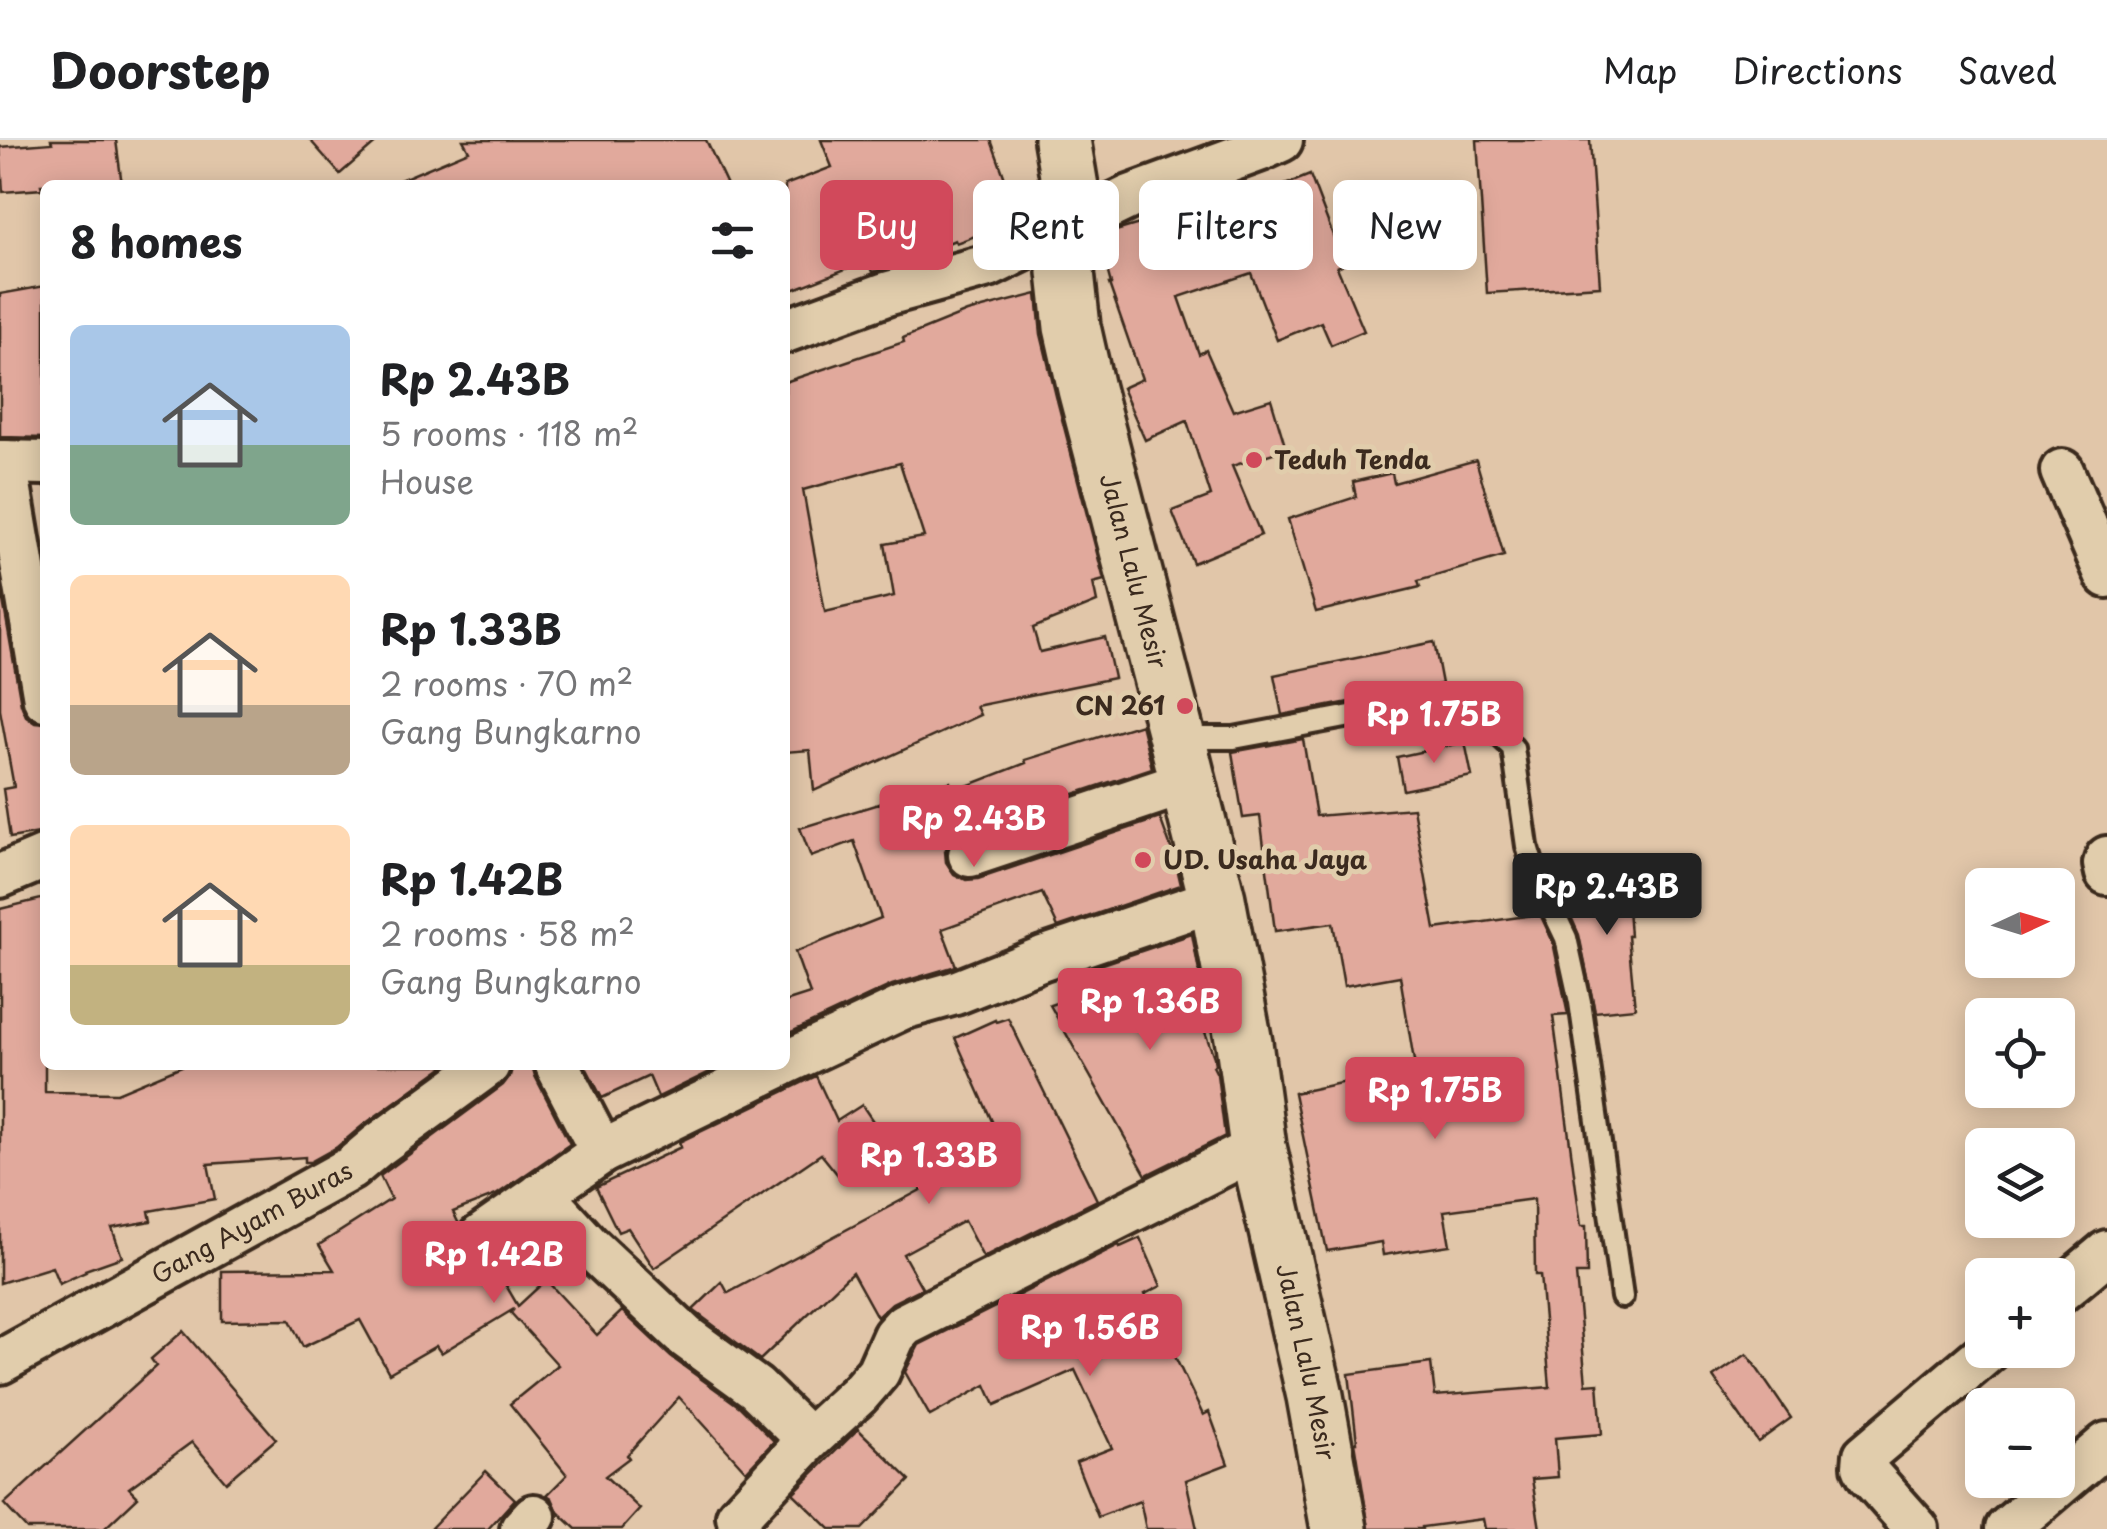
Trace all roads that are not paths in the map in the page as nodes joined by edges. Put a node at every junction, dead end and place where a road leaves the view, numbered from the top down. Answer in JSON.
{"nodes":[{"id":1,"x":1062,"y":140,"type":"edge"},
{"id":2,"x":1282,"y":140,"type":"edge"},
{"id":3,"x":1069,"y":180,"type":"edge"},
{"id":4,"x":1119,"y":202,"type":"edge"},
{"id":5,"x":973,"y":270,"type":"edge"},
{"id":6,"x":1066,"y":270,"type":"edge"},
{"id":7,"x":790,"y":329,"type":"edge"},
{"id":8,"x":17,"y":463,"type":"edge"},
{"id":9,"x":2062,"y":471,"type":"dead end"},
{"id":10,"x":2107,"y":576,"type":"edge"},
{"id":11,"x":40,"y":657,"type":"edge"},
{"id":12,"x":1183,"y":760,"type":"junction"},
{"id":13,"x":970,"y":855,"type":"dead end"},
{"id":14,"x":2107,"y":858,"type":"edge"},
{"id":15,"x":40,"y":859,"type":"edge"},
{"id":16,"x":2107,"y":873,"type":"edge"},
{"id":17,"x":0,"y":876,"type":"edge"},
{"id":18,"x":1217,"y":899,"type":"junction"},
{"id":19,"x":790,"y":1061,"type":"edge"},
{"id":20,"x":481,"y":1070,"type":"edge"},
{"id":21,"x":560,"y":1070,"type":"edge"},
{"id":22,"x":771,"y":1070,"type":"edge"},
{"id":23,"x":1258,"y":1147,"type":"junction"},
{"id":24,"x":602,"y":1152,"type":"junction"},
{"id":25,"x":541,"y":1194,"type":"junction"},
{"id":26,"x":480,"y":1236,"type":"dead end"},
{"id":27,"x":2107,"y":1252,"type":"edge"},
{"id":28,"x":2075,"y":1279,"type":"edge"},
{"id":29,"x":1622,"y":1297,"type":"dead end"},
{"id":30,"x":0,"y":1362,"type":"edge"},
{"id":31,"x":1968,"y":1368,"type":"edge"},
{"id":32,"x":809,"y":1440,"type":"junction"},
{"id":33,"x":2107,"y":1444,"type":"edge"},
{"id":34,"x":738,"y":1516,"type":"dead end"},
{"id":35,"x":1340,"y":1529,"type":"edge"},
{"id":36,"x":1917,"y":1529,"type":"edge"},
{"id":37,"x":2007,"y":1529,"type":"edge"}],
"edges":[{"from":1,"to":3,"type":"street","name":"Jalan Lalu Mesir"},
{"from":2,"to":4,"type":"street"},
{"from":5,"to":7,"type":"street"},
{"from":6,"to":12,"type":"street","name":"Jalan Lalu Mesir"},
{"from":8,"to":11,"type":"street"},
{"from":9,"to":10,"type":"street"},
{"from":12,"to":13,"type":"street"},
{"from":12,"to":18,"type":"street","name":"Jalan Lalu Mesir"},
{"from":12,"to":29,"type":"lane"},
{"from":14,"to":16,"type":"street"},
{"from":15,"to":17,"type":"street"},
{"from":18,"to":19,"type":"street"},
{"from":18,"to":23,"type":"street","name":"Jalan Lalu Mesir"},
{"from":20,"to":30,"type":"street","name":"Gang Ayam Buras"},
{"from":21,"to":24,"type":"street"},
{"from":22,"to":24,"type":"street"},
{"from":23,"to":32,"type":"street"},
{"from":23,"to":35,"type":"street","name":"Jalan Lalu Mesir"},
{"from":24,"to":25,"type":"street"},
{"from":25,"to":26,"type":"street"},
{"from":25,"to":32,"type":"street"},
{"from":27,"to":28,"type":"street"},
{"from":31,"to":36,"type":"street"},
{"from":32,"to":34,"type":"street"},
{"from":33,"to":37,"type":"street"}]}
